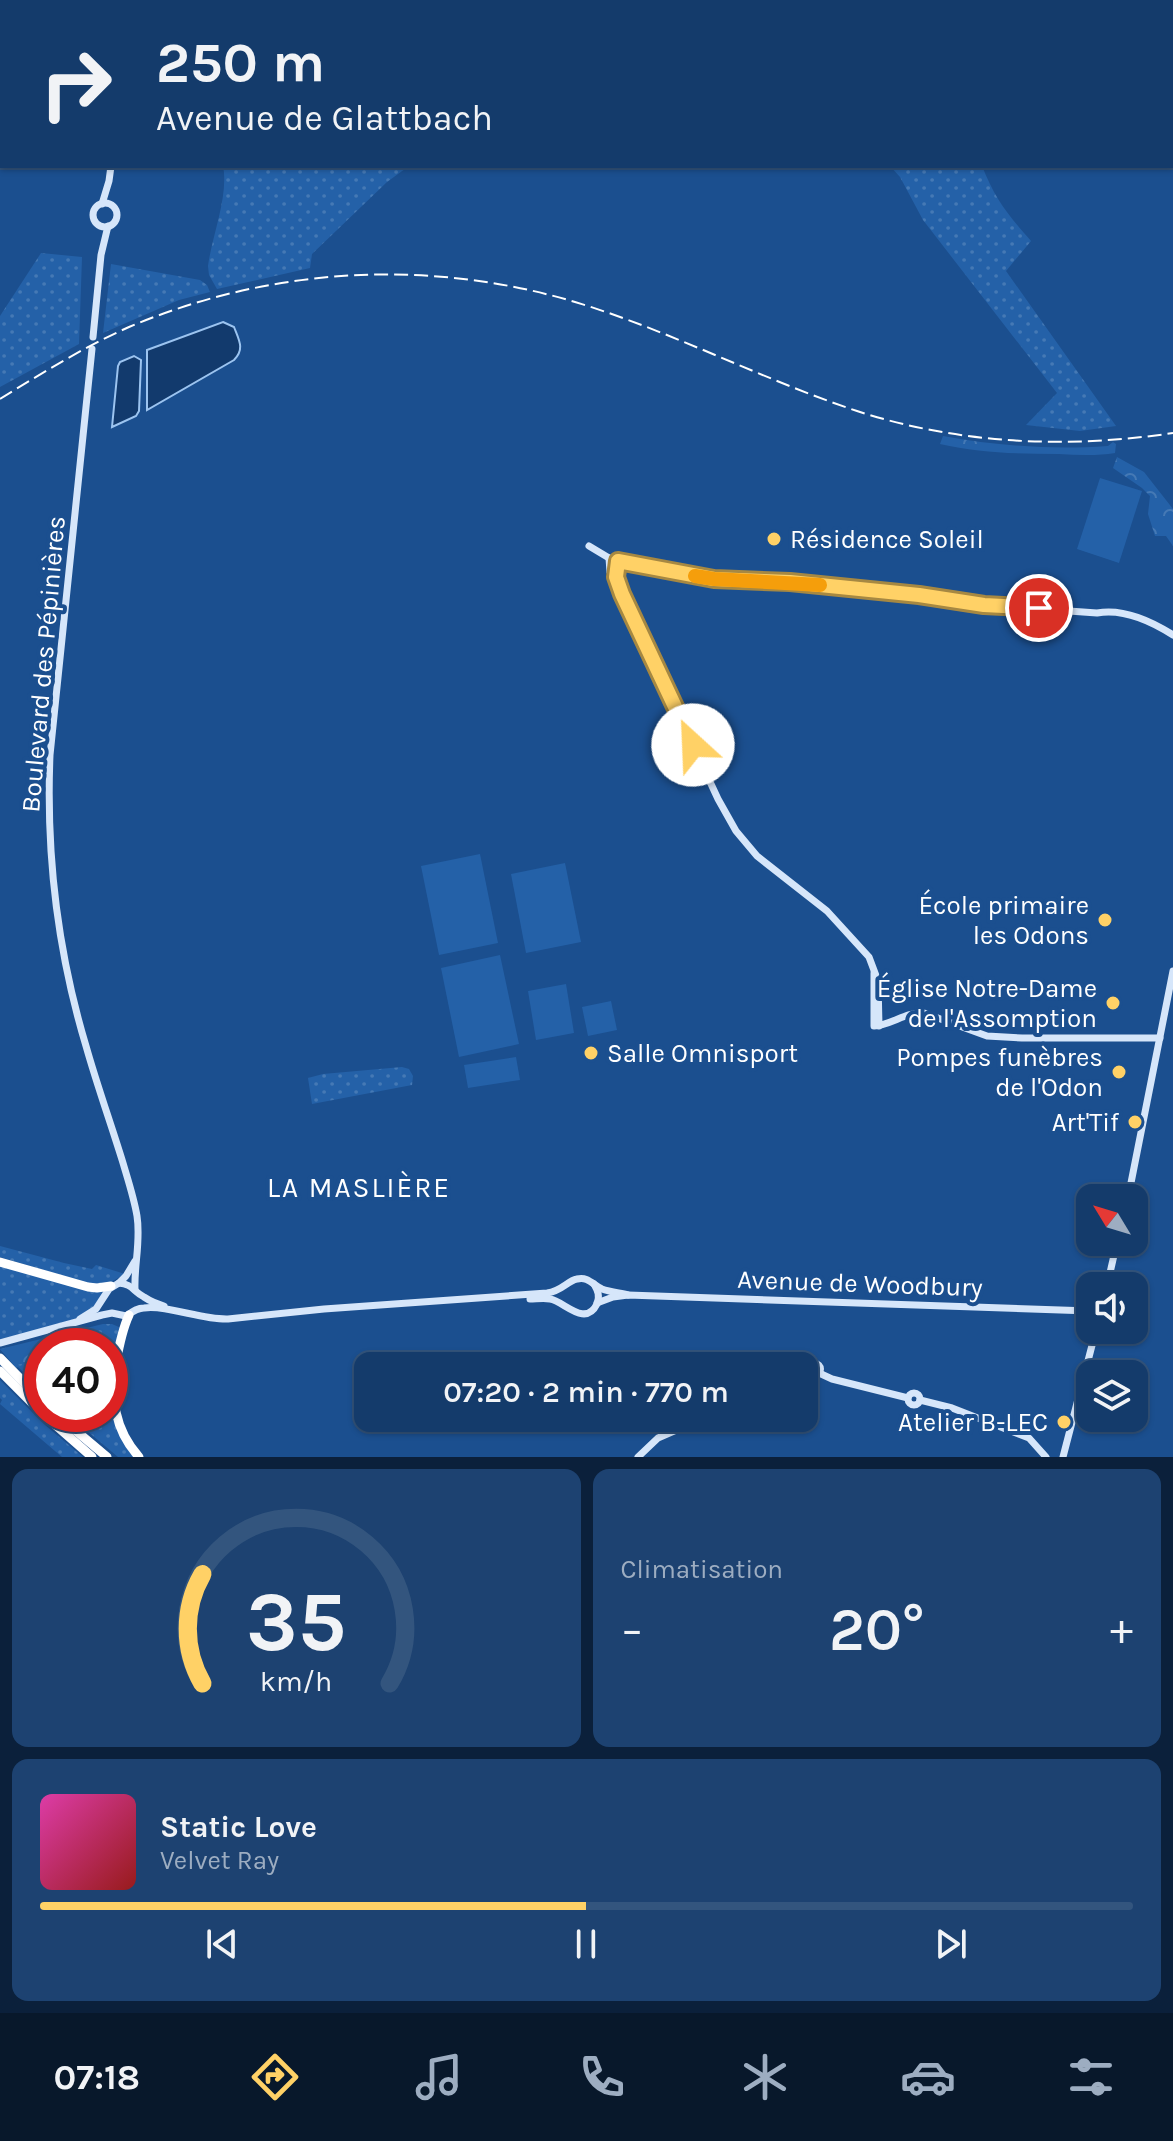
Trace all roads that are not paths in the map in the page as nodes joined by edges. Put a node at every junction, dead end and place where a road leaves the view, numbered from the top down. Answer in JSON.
{"nodes":[{"id":1,"x":111,"y":168,"type":"edge"},
{"id":2,"x":109,"y":181,"type":"junction"},
{"id":3,"x":102,"y":204,"type":"junction"},
{"id":4,"x":112,"y":206,"type":"junction"},
{"id":5,"x":106,"y":227,"type":"junction"},
{"id":6,"x":93,"y":337,"type":"dead end"},
{"id":7,"x":92,"y":349,"type":"dead end"},
{"id":8,"x":589,"y":546,"type":"dead end"},
{"id":9,"x":615,"y":560,"type":"junction"},
{"id":10,"x":1173,"y":635,"type":"edge"},
{"id":11,"x":1173,"y":971,"type":"edge"},
{"id":12,"x":1160,"y":1038,"type":"junction"},
{"id":13,"x":1131,"y":1184,"type":"edge"},
{"id":14,"x":137,"y":1260,"type":"junction"},
{"id":15,"x":0,"y":1262,"type":"edge"},
{"id":16,"x":115,"y":1284,"type":"junction"},
{"id":17,"x":594,"y":1284,"type":"junction"},
{"id":18,"x":566,"y":1286,"type":"junction"},
{"id":19,"x":136,"y":1291,"type":"junction"},
{"id":20,"x":628,"y":1295,"type":"junction"},
{"id":21,"x":105,"y":1297,"type":"junction"},
{"id":22,"x":500,"y":1298,"type":"junction"},
{"id":23,"x":597,"y":1303,"type":"junction"},
{"id":24,"x":566,"y":1306,"type":"junction"},
{"id":25,"x":1076,"y":1311,"type":"edge"},
{"id":26,"x":132,"y":1312,"type":"junction"},
{"id":27,"x":112,"y":1313,"type":"junction"},
{"id":28,"x":191,"y":1314,"type":"junction"},
{"id":29,"x":75,"y":1322,"type":"junction"},
{"id":30,"x":0,"y":1343,"type":"edge"},
{"id":31,"x":1092,"y":1344,"type":"edge"},
{"id":32,"x":2,"y":1365,"type":"edge"},
{"id":33,"x":818,"y":1373,"type":"edge"},
{"id":34,"x":24,"y":1385,"type":"edge"},
{"id":35,"x":24,"y":1392,"type":"edge"},
{"id":36,"x":63,"y":1432,"type":"edge"},
{"id":37,"x":77,"y":1432,"type":"edge"},
{"id":38,"x":672,"y":1432,"type":"edge"},
{"id":39,"x":1037,"y":1448,"type":"junction"},
{"id":40,"x":1063,"y":1456,"type":"edge"},
{"id":41,"x":92,"y":1457,"type":"edge"},
{"id":42,"x":107,"y":1457,"type":"edge"},
{"id":43,"x":139,"y":1457,"type":"edge"},
{"id":44,"x":638,"y":1457,"type":"edge"},
{"id":45,"x":1046,"y":1457,"type":"edge"}],
"edges":[{"from":1,"to":2,"type":"street"},
{"from":2,"to":3,"type":"street"},
{"from":2,"to":4,"type":"street"},
{"from":3,"to":4,"type":"street"},
{"from":3,"to":5,"type":"street"},
{"from":4,"to":5,"type":"street"},
{"from":5,"to":6,"type":"street"},
{"from":7,"to":14,"type":"street","name":"Boulevard des Pépinières"},
{"from":8,"to":9,"type":"street"},
{"from":9,"to":10,"type":"street"},
{"from":9,"to":12,"type":"street"},
{"from":11,"to":12,"type":"street"},
{"from":12,"to":13,"type":"street"},
{"from":14,"to":16,"type":"street"},
{"from":14,"to":19,"type":"street","name":"Boulevard des Pépinières"},
{"from":15,"to":16,"type":"highway"},
{"from":16,"to":19,"type":"street","name":"Avenue de Woodbury"},
{"from":16,"to":21,"type":"street","name":"Avenue de Woodbury"},
{"from":17,"to":18,"type":"street","name":"Avenue de Woodbury"},
{"from":17,"to":20,"type":"street","name":"Avenue de Woodbury"},
{"from":17,"to":23,"type":"street"},
{"from":18,"to":22,"type":"street","name":"Avenue de Woodbury"},
{"from":18,"to":24,"type":"street"},
{"from":19,"to":26,"type":"street"},
{"from":19,"to":28,"type":"street","name":"Avenue de Woodbury"},
{"from":20,"to":23,"type":"street","name":"Avenue de Woodbury"},
{"from":20,"to":25,"type":"street","name":"Avenue de Woodbury"},
{"from":21,"to":27,"type":"street"},
{"from":21,"to":29,"type":"street","name":"Avenue de Woodbury"},
{"from":22,"to":24,"type":"street","name":"Avenue de Woodbury"},
{"from":22,"to":28,"type":"street","name":"Avenue de Woodbury"},
{"from":23,"to":24,"type":"street","name":"Avenue de Woodbury"},
{"from":26,"to":27,"type":"street","name":"Avenue de Woodbury"},
{"from":26,"to":28,"type":"street","name":"Avenue de Woodbury"},
{"from":26,"to":43,"type":"highway"},
{"from":27,"to":29,"type":"street","name":"Avenue de Woodbury"},
{"from":29,"to":30,"type":"street","name":"Avenue de Woodbury"},
{"from":31,"to":40,"type":"street"},
{"from":32,"to":34,"type":"highway"},
{"from":32,"to":35,"type":"highway"},
{"from":33,"to":39,"type":"street"},
{"from":36,"to":41,"type":"highway"},
{"from":37,"to":42,"type":"highway"},
{"from":38,"to":44,"type":"street"},
{"from":39,"to":40,"type":"street"},
{"from":39,"to":45,"type":"street"}]}
